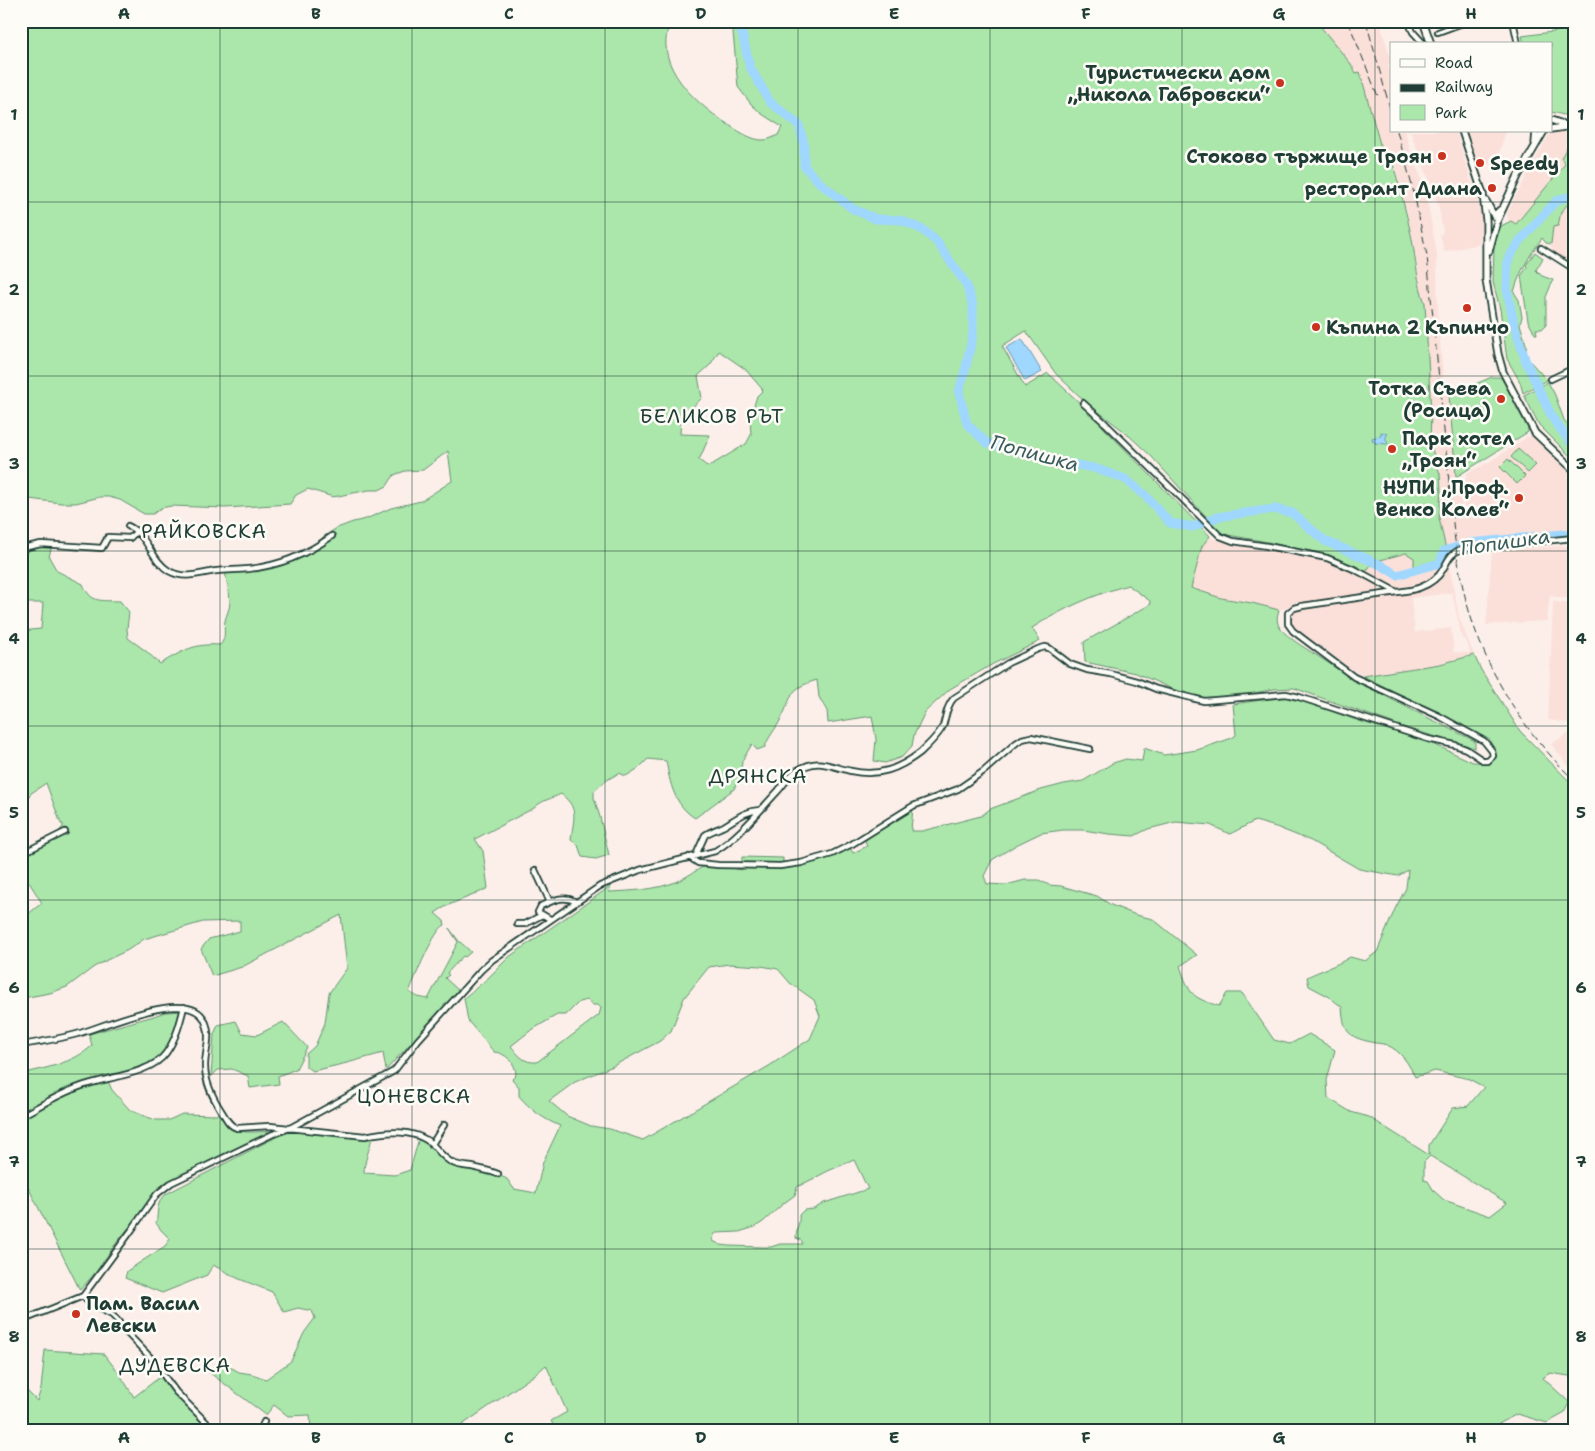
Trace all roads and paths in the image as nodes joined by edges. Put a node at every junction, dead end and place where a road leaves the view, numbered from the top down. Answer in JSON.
{"nodes":[{"id":1,"x":1408,"y":21,"type":"edge"},
{"id":2,"x":1423,"y":21,"type":"edge"},
{"id":3,"x":1468,"y":21,"type":"edge"},
{"id":4,"x":1512,"y":21,"type":"edge"},
{"id":5,"x":1438,"y":32,"type":"dead end"},
{"id":6,"x":1422,"y":42,"type":"edge"},
{"id":7,"x":1430,"y":42,"type":"edge"},
{"id":8,"x":1517,"y":42,"type":"edge"},
{"id":9,"x":1552,"y":120,"type":"edge"},
{"id":10,"x":1571,"y":127,"type":"edge"},
{"id":11,"x":1552,"y":128,"type":"edge"},
{"id":12,"x":1462,"y":132,"type":"edge"},
{"id":13,"x":1536,"y":132,"type":"edge"},
{"id":14,"x":1543,"y":132,"type":"edge"},
{"id":15,"x":1534,"y":148,"type":"junction"},
{"id":16,"x":1483,"y":194,"type":"junction"},
{"id":17,"x":1506,"y":201,"type":"junction"},
{"id":18,"x":1488,"y":204,"type":"junction"},
{"id":19,"x":1486,"y":221,"type":"junction"},
{"id":20,"x":1495,"y":221,"type":"junction"},
{"id":21,"x":1541,"y":248,"type":"dead end"},
{"id":22,"x":1487,"y":260,"type":"junction"},
{"id":23,"x":1574,"y":269,"type":"edge"},
{"id":24,"x":1574,"y":368,"type":"edge"},
{"id":25,"x":1551,"y":379,"type":"dead end"},
{"id":26,"x":1083,"y":403,"type":"dead end"},
{"id":27,"x":1574,"y":470,"type":"edge"},
{"id":28,"x":128,"y":526,"type":"dead end"},
{"id":29,"x":137,"y":531,"type":"junction"},
{"id":30,"x":332,"y":536,"type":"dead end"},
{"id":31,"x":1574,"y":538,"type":"edge"},
{"id":32,"x":21,"y":552,"type":"edge"},
{"id":33,"x":1396,"y":592,"type":"junction"},
{"id":34,"x":1090,"y":749,"type":"dead end"},
{"id":35,"x":760,"y":810,"type":"junction"},
{"id":36,"x":65,"y":832,"type":"dead end"},
{"id":37,"x":21,"y":854,"type":"edge"},
{"id":38,"x":696,"y":855,"type":"junction"},
{"id":39,"x":689,"y":857,"type":"junction"},
{"id":40,"x":535,"y":870,"type":"dead end"},
{"id":41,"x":550,"y":902,"type":"junction"},
{"id":42,"x":576,"y":902,"type":"junction"},
{"id":43,"x":542,"y":915,"type":"junction"},
{"id":44,"x":550,"y":920,"type":"junction"},
{"id":45,"x":517,"y":924,"type":"dead end"},
{"id":46,"x":184,"y":1007,"type":"junction"},
{"id":47,"x":21,"y":1045,"type":"edge"},
{"id":48,"x":21,"y":1116,"type":"edge"},
{"id":49,"x":444,"y":1125,"type":"dead end"},
{"id":50,"x":290,"y":1128,"type":"junction"},
{"id":51,"x":432,"y":1144,"type":"junction"},
{"id":52,"x":498,"y":1174,"type":"dead end"},
{"id":53,"x":83,"y":1296,"type":"junction"},
{"id":54,"x":21,"y":1321,"type":"edge"},
{"id":55,"x":264,"y":1422,"type":"dead end"},
{"id":56,"x":214,"y":1430,"type":"edge"},
{"id":57,"x":260,"y":1430,"type":"edge"}],
"edges":[{"from":1,"to":6,"type":"street"},
{"from":2,"to":7,"type":"street"},
{"from":3,"to":5,"type":"street"},
{"from":4,"to":8,"type":"street"},
{"from":9,"to":10,"type":"street"},
{"from":10,"to":11,"type":"street"},
{"from":12,"to":16,"type":"street"},
{"from":13,"to":15,"type":"street"},
{"from":14,"to":15,"type":"street"},
{"from":15,"to":17,"type":"street"},
{"from":16,"to":18,"type":"street"},
{"from":16,"to":19,"type":"street"},
{"from":17,"to":18,"type":"street"},
{"from":17,"to":20,"type":"street"},
{"from":18,"to":20,"type":"street"},
{"from":19,"to":20,"type":"street"},
{"from":19,"to":20,"type":"street"},
{"from":19,"to":22,"type":"street"},
{"from":20,"to":22,"type":"street"},
{"from":21,"to":23,"type":"street"},
{"from":22,"to":27,"type":"street"},
{"from":24,"to":25,"type":"street"},
{"from":26,"to":33,"type":"street"},
{"from":28,"to":29,"type":"street"},
{"from":29,"to":30,"type":"street"},
{"from":29,"to":32,"type":"street"},
{"from":31,"to":33,"type":"street"},
{"from":33,"to":35,"type":"street"},
{"from":34,"to":39,"type":"street"},
{"from":35,"to":38,"type":"street"},
{"from":35,"to":38,"type":"street"},
{"from":36,"to":37,"type":"street"},
{"from":38,"to":39,"type":"street"},
{"from":39,"to":42,"type":"street"},
{"from":40,"to":41,"type":"street"},
{"from":41,"to":42,"type":"street"},
{"from":41,"to":43,"type":"street"},
{"from":42,"to":44,"type":"street"},
{"from":43,"to":44,"type":"street"},
{"from":43,"to":45,"type":"street"},
{"from":44,"to":50,"type":"street"},
{"from":46,"to":47,"type":"street"},
{"from":46,"to":48,"type":"street"},
{"from":46,"to":50,"type":"street"},
{"from":49,"to":51,"type":"street"},
{"from":50,"to":51,"type":"street"},
{"from":50,"to":53,"type":"street"},
{"from":51,"to":52,"type":"street"},
{"from":53,"to":54,"type":"street"},
{"from":53,"to":56,"type":"street"},
{"from":55,"to":57,"type":"street"}]}
